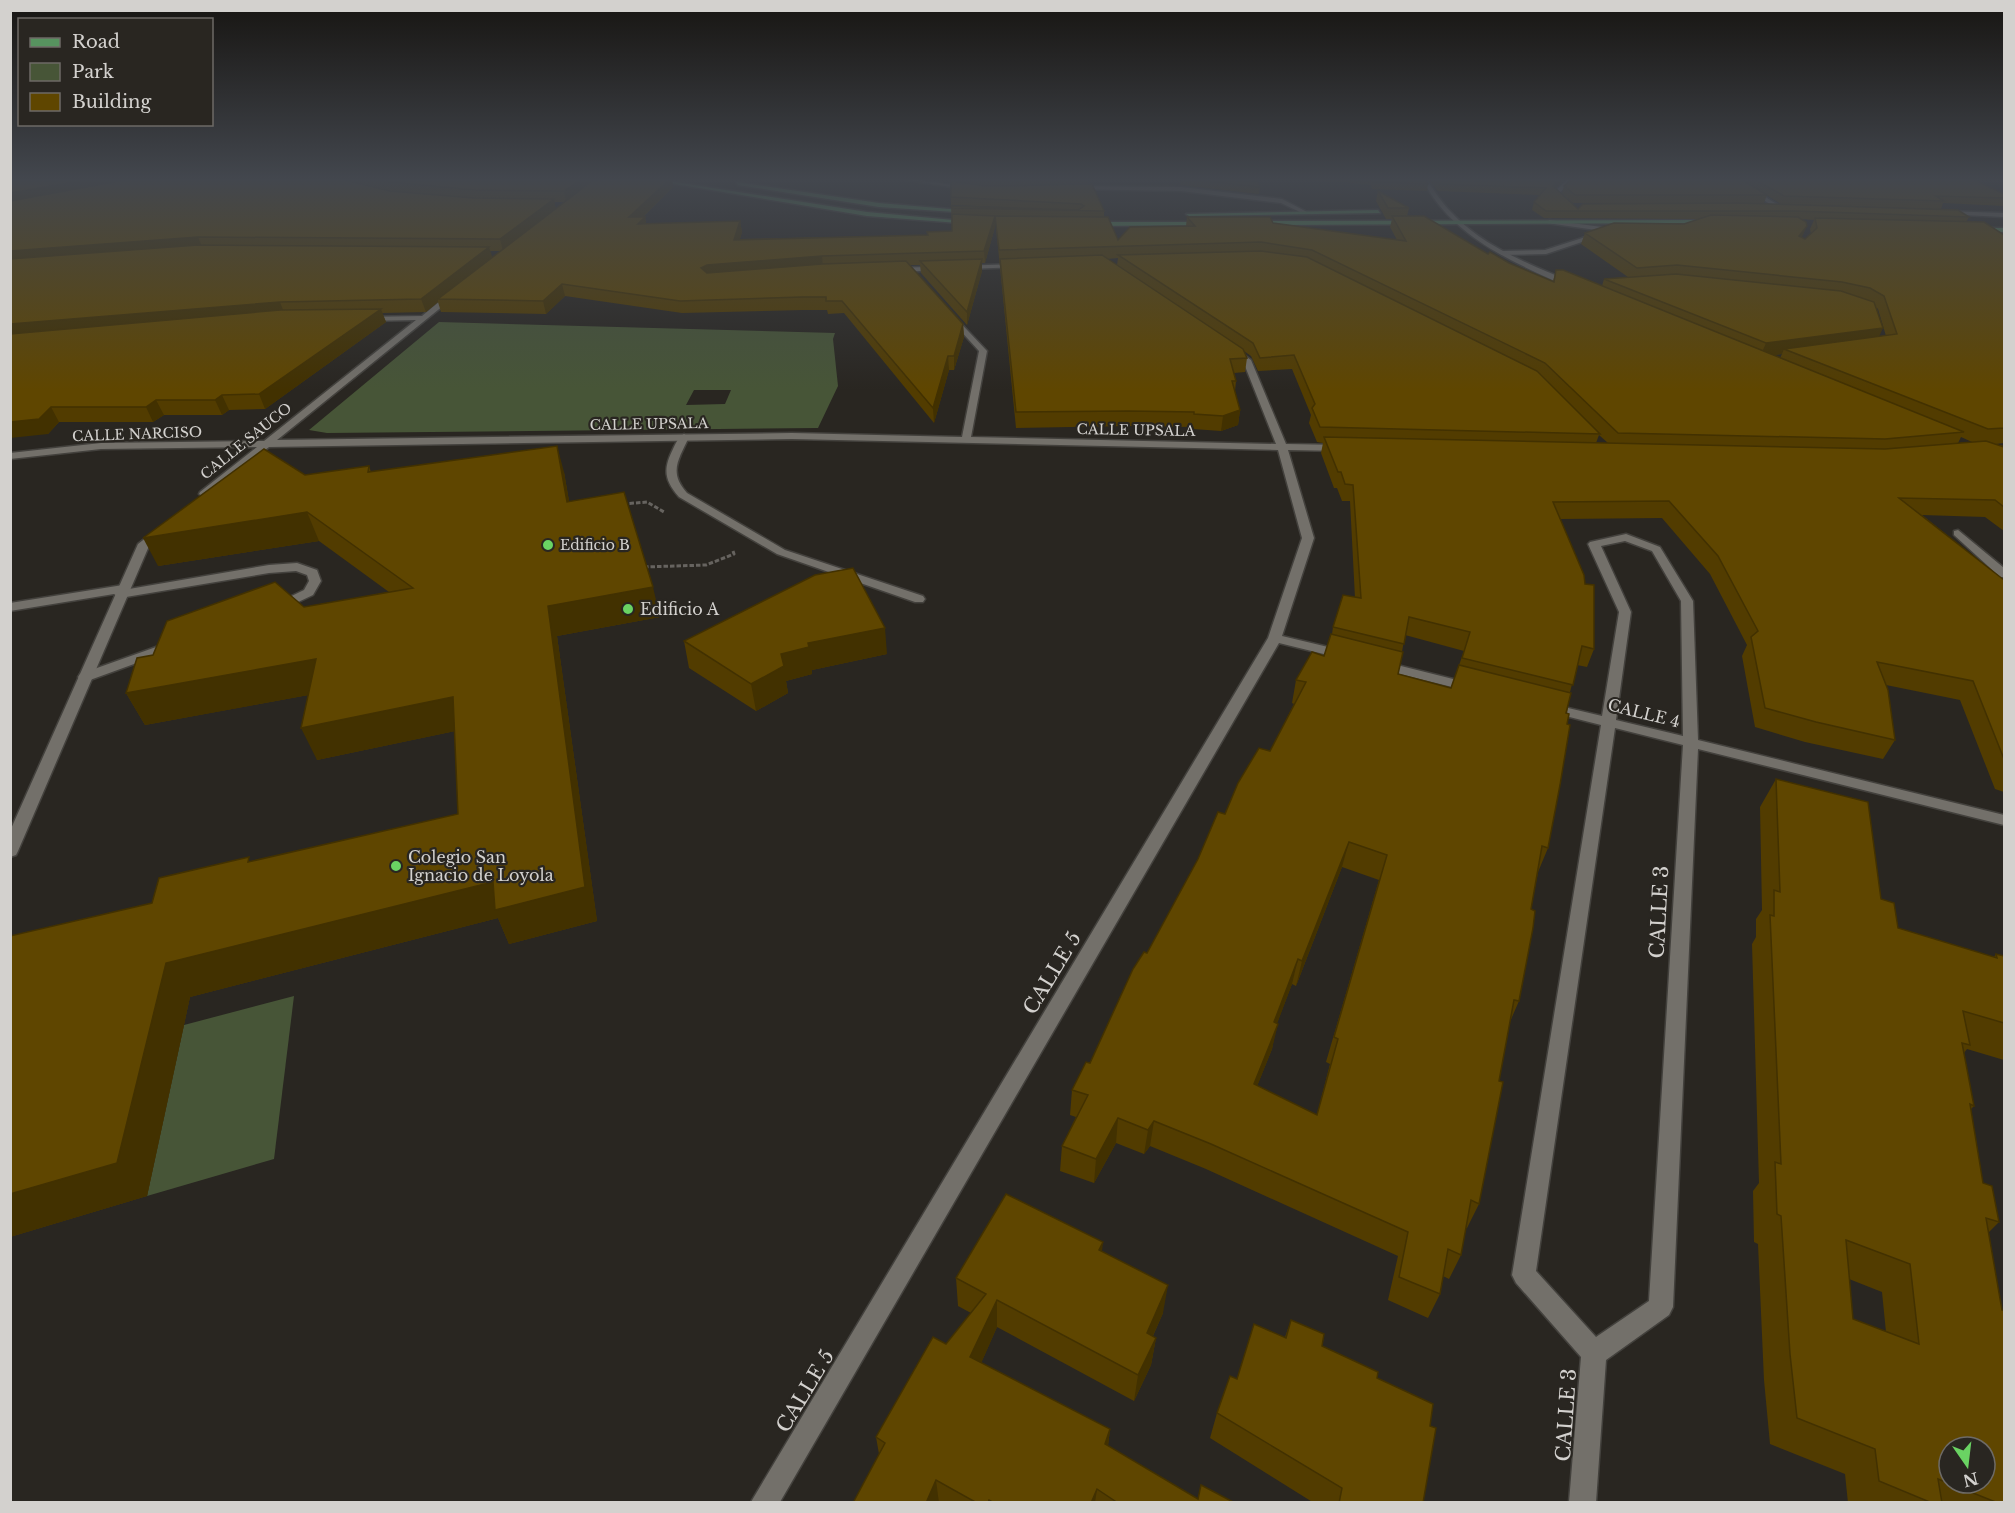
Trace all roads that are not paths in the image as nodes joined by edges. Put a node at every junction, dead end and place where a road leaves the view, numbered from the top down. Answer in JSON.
{"nodes":[{"id":1,"x":1497,"y":250,"type":"edge"},
{"id":2,"x":1554,"y":250,"type":"edge"},
{"id":3,"x":1502,"y":253,"type":"junction"},
{"id":4,"x":1023,"y":266,"type":"edge"},
{"id":5,"x":910,"y":269,"type":"junction"},
{"id":6,"x":888,"y":270,"type":"edge"},
{"id":7,"x":917,"y":277,"type":"edge"},
{"id":8,"x":468,"y":283,"type":"edge"},
{"id":9,"x":1579,"y":288,"type":"edge"},
{"id":10,"x":946,"y":310,"type":"edge"},
{"id":11,"x":423,"y":318,"type":"junction"},
{"id":12,"x":354,"y":319,"type":"edge"},
{"id":13,"x":1218,"y":340,"type":"edge"},
{"id":14,"x":684,"y":437,"type":"junction"},
{"id":15,"x":966,"y":440,"type":"junction"},
{"id":16,"x":266,"y":443,"type":"junction"},
{"id":17,"x":1282,"y":447,"type":"junction"},
{"id":18,"x":1358,"y":449,"type":"edge"},
{"id":19,"x":10,"y":456,"type":"edge"},
{"id":20,"x":198,"y":499,"type":"edge"},
{"id":21,"x":171,"y":521,"type":"edge"},
{"id":22,"x":1958,"y":533,"type":"dead end"},
{"id":23,"x":2004,"y":574,"type":"edge"},
{"id":24,"x":122,"y":592,"type":"junction"},
{"id":25,"x":919,"y":599,"type":"dead end"},
{"id":26,"x":10,"y":607,"type":"edge"},
{"id":27,"x":263,"y":612,"type":"edge"},
{"id":28,"x":1275,"y":638,"type":"junction"},
{"id":29,"x":185,"y":641,"type":"edge"},
{"id":30,"x":85,"y":677,"type":"junction"},
{"id":31,"x":1486,"y":691,"type":"edge"},
{"id":32,"x":1530,"y":703,"type":"edge"},
{"id":33,"x":1608,"y":722,"type":"junction"},
{"id":34,"x":1691,"y":743,"type":"junction"},
{"id":35,"x":2004,"y":820,"type":"edge"},
{"id":36,"x":10,"y":851,"type":"edge"},
{"id":37,"x":1594,"y":1353,"type":"junction"},
{"id":38,"x":765,"y":1503,"type":"edge"},
{"id":39,"x":1582,"y":1503,"type":"edge"}],
"edges":[{"from":1,"to":3,"type":"street"},
{"from":2,"to":3,"type":"street"},
{"from":3,"to":9,"type":"street"},
{"from":4,"to":5,"type":"street"},
{"from":5,"to":6,"type":"street"},
{"from":5,"to":7,"type":"street"},
{"from":8,"to":11,"type":"street","name":"CALLE SAUCO"},
{"from":10,"to":15,"type":"street"},
{"from":11,"to":12,"type":"street"},
{"from":11,"to":16,"type":"street","name":"CALLE SAUCO"},
{"from":13,"to":17,"type":"street","name":"CALLE 5"},
{"from":14,"to":15,"type":"street","name":"CALLE UPSALA"},
{"from":14,"to":16,"type":"street","name":"CALLE UPSALA"},
{"from":14,"to":25,"type":"street"},
{"from":15,"to":17,"type":"street","name":"CALLE UPSALA"},
{"from":16,"to":19,"type":"street","name":"CALLE NARCISO"},
{"from":16,"to":20,"type":"street","name":"CALLE SAUCO"},
{"from":17,"to":18,"type":"street","name":"CALLE UPSALA"},
{"from":17,"to":28,"type":"street","name":"CALLE 5"},
{"from":21,"to":24,"type":"street"},
{"from":22,"to":23,"type":"street"},
{"from":24,"to":26,"type":"street"},
{"from":24,"to":27,"type":"street"},
{"from":24,"to":30,"type":"street"},
{"from":28,"to":31,"type":"street"},
{"from":28,"to":38,"type":"street","name":"CALLE 5"},
{"from":29,"to":30,"type":"street"},
{"from":30,"to":36,"type":"street"},
{"from":32,"to":33,"type":"street","name":"CALLE 4"},
{"from":33,"to":34,"type":"street","name":"CALLE 4"},
{"from":33,"to":34,"type":"street","name":"CALLE 3"},
{"from":33,"to":37,"type":"street"},
{"from":34,"to":35,"type":"street","name":"CALLE 4"},
{"from":34,"to":37,"type":"street","name":"CALLE 3"},
{"from":37,"to":39,"type":"street","name":"CALLE 3"}]}
